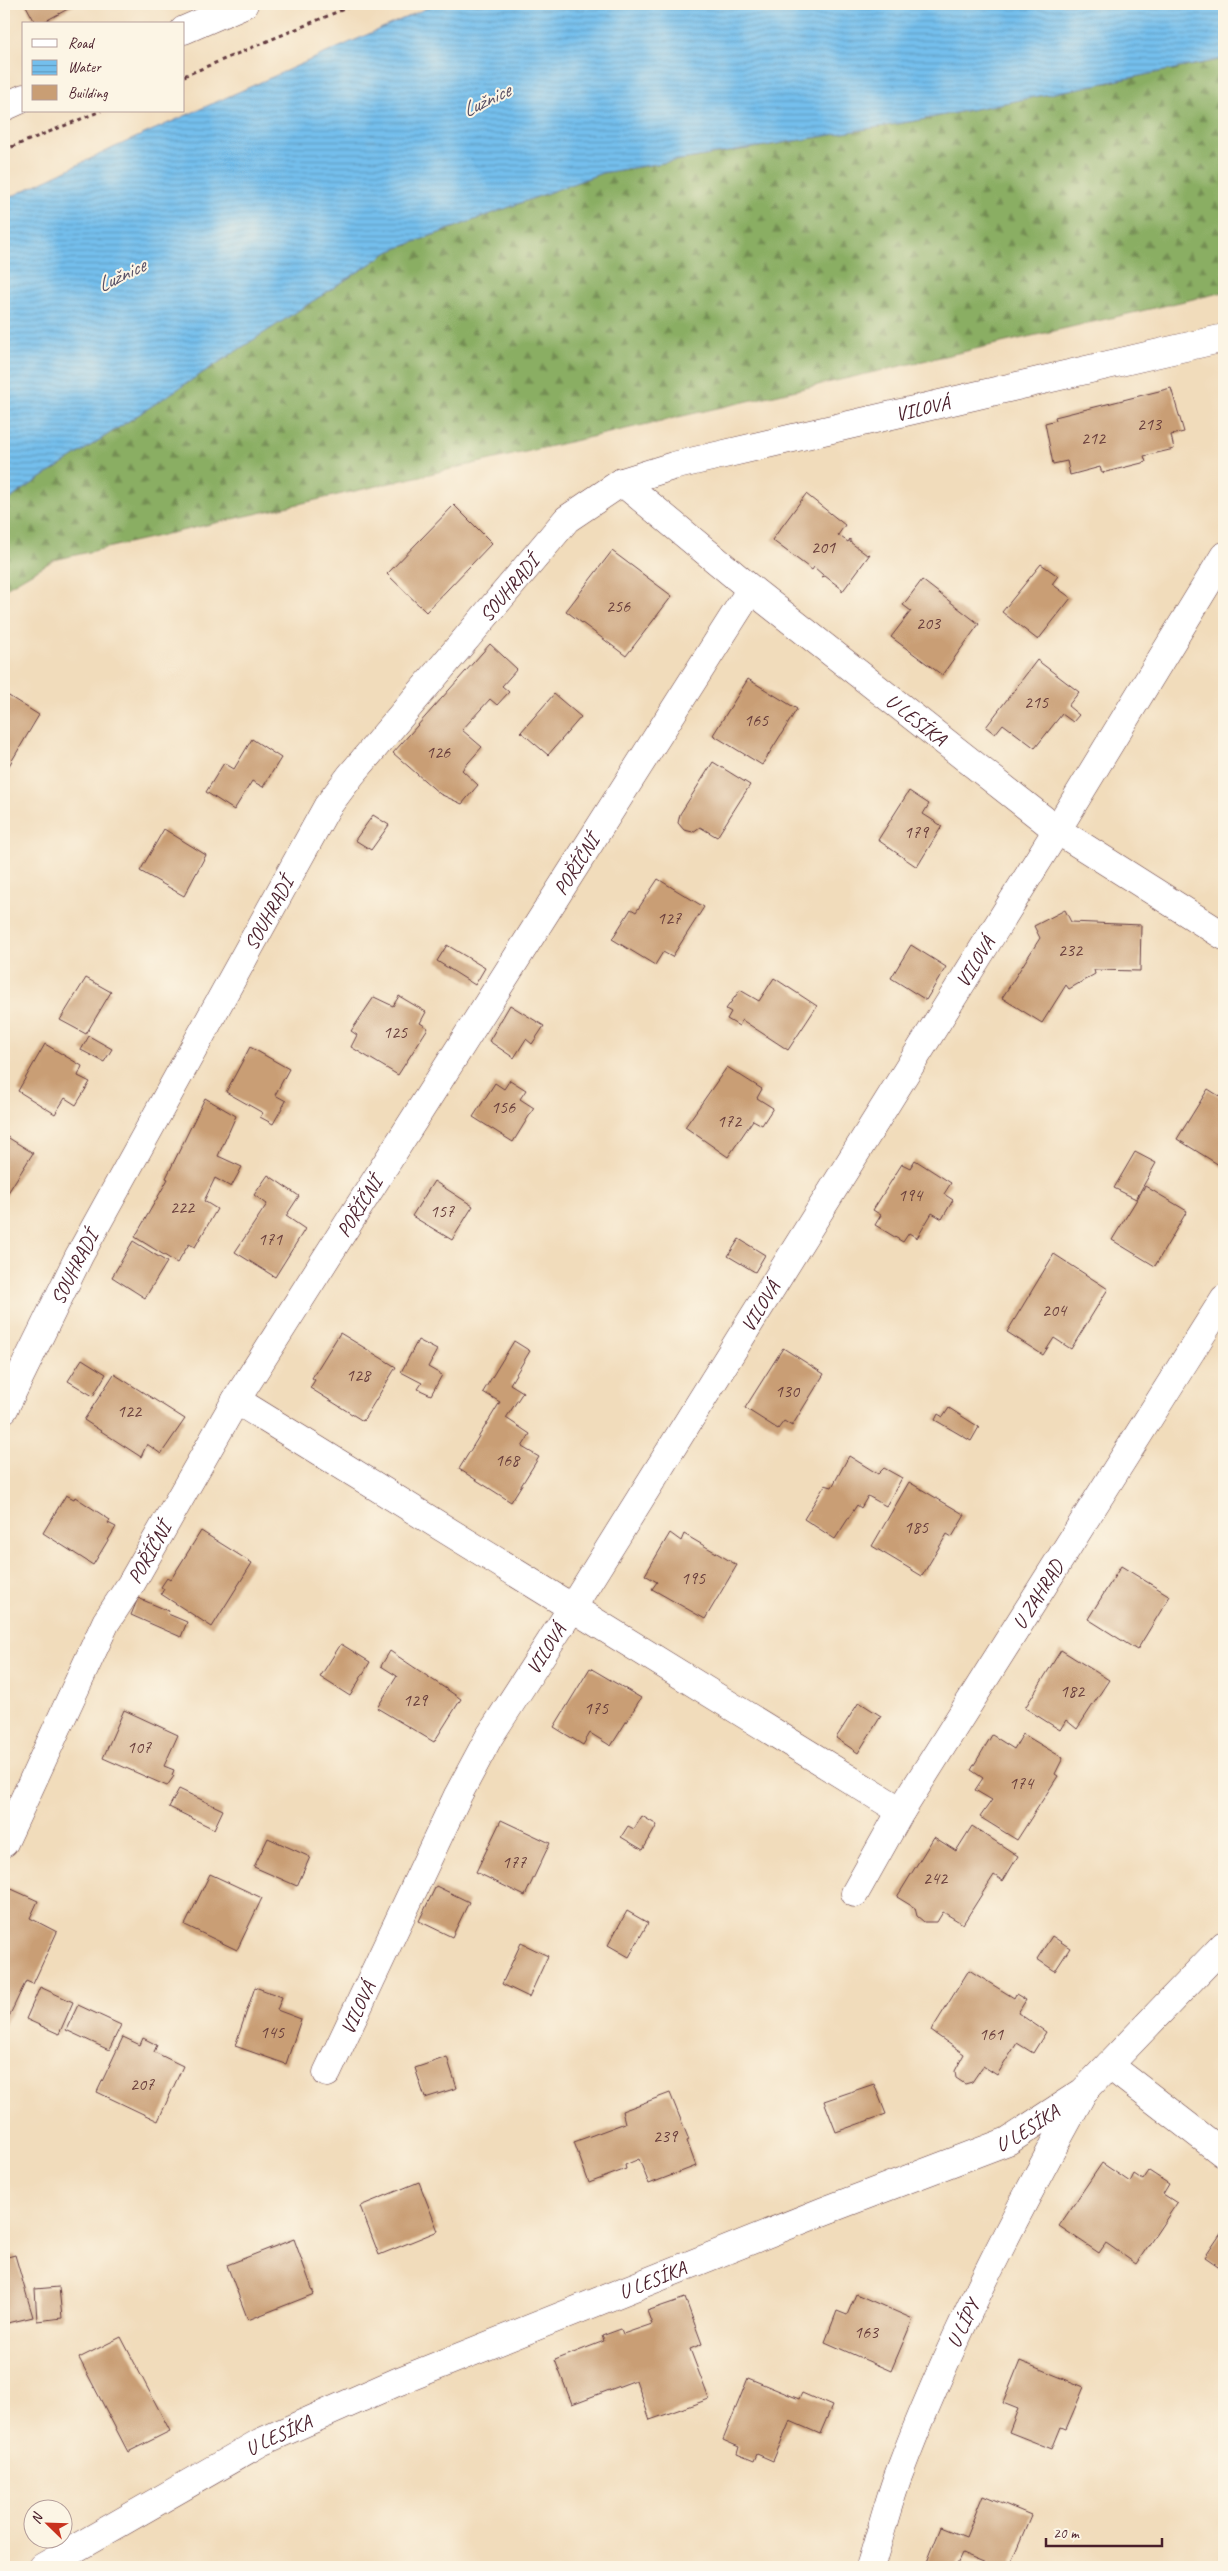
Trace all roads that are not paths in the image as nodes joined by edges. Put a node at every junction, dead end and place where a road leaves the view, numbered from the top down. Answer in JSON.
{"nodes":[{"id":1,"x":244,"y":4,"type":"edge"},
{"id":2,"x":185,"y":30,"type":"edge"},
{"id":3,"x":22,"y":99,"type":"edge"},
{"id":4,"x":4,"y":107,"type":"edge"},
{"id":5,"x":1224,"y":338,"type":"edge"},
{"id":6,"x":622,"y":482,"type":"junction"},
{"id":7,"x":1224,"y":556,"type":"edge"},
{"id":8,"x":751,"y":589,"type":"junction"},
{"id":9,"x":1057,"y":830,"type":"junction"},
{"id":10,"x":1224,"y":936,"type":"edge"},
{"id":11,"x":1224,"y":1299,"type":"edge"},
{"id":12,"x":236,"y":1400,"type":"junction"},
{"id":13,"x":4,"y":1409,"type":"edge"},
{"id":14,"x":572,"y":1608,"type":"junction"},
{"id":15,"x":901,"y":1811,"type":"junction"},
{"id":16,"x":4,"y":1843,"type":"edge"},
{"id":17,"x":855,"y":1893,"type":"dead end"},
{"id":18,"x":1224,"y":1945,"type":"edge"},
{"id":19,"x":1109,"y":2065,"type":"junction"},
{"id":20,"x":327,"y":2073,"type":"dead end"},
{"id":21,"x":1082,"y":2092,"type":"junction"},
{"id":22,"x":1224,"y":2154,"type":"edge"},
{"id":23,"x":43,"y":2567,"type":"edge"},
{"id":24,"x":870,"y":2567,"type":"edge"}],
"edges":[{"from":1,"to":2,"type":"street"},
{"from":3,"to":4,"type":"street"},
{"from":5,"to":6,"type":"street","name":"VILOVÁ"},
{"from":6,"to":8,"type":"street","name":"U LESÍKA"},
{"from":6,"to":13,"type":"street","name":"SOUHRADÍ"},
{"from":7,"to":9,"type":"street","name":"VILOVÁ"},
{"from":8,"to":9,"type":"street","name":"U LESÍKA"},
{"from":8,"to":12,"type":"street","name":"POŘÍČNÍ"},
{"from":9,"to":10,"type":"street","name":"U LESÍKA"},
{"from":9,"to":14,"type":"street","name":"VILOVÁ"},
{"from":11,"to":15,"type":"street","name":"U ZAHRAD"},
{"from":12,"to":14,"type":"street"},
{"from":12,"to":16,"type":"street","name":"POŘÍČNÍ"},
{"from":14,"to":15,"type":"street"},
{"from":14,"to":20,"type":"street","name":"VILOVÁ"},
{"from":15,"to":17,"type":"street","name":"U ZAHRAD"},
{"from":18,"to":19,"type":"street","name":"U LESÍKA"},
{"from":19,"to":21,"type":"street","name":"U LESÍKA"},
{"from":19,"to":22,"type":"street"},
{"from":21,"to":23,"type":"street","name":"U LESÍKA"},
{"from":21,"to":24,"type":"street","name":"U LÍPY"}]}
